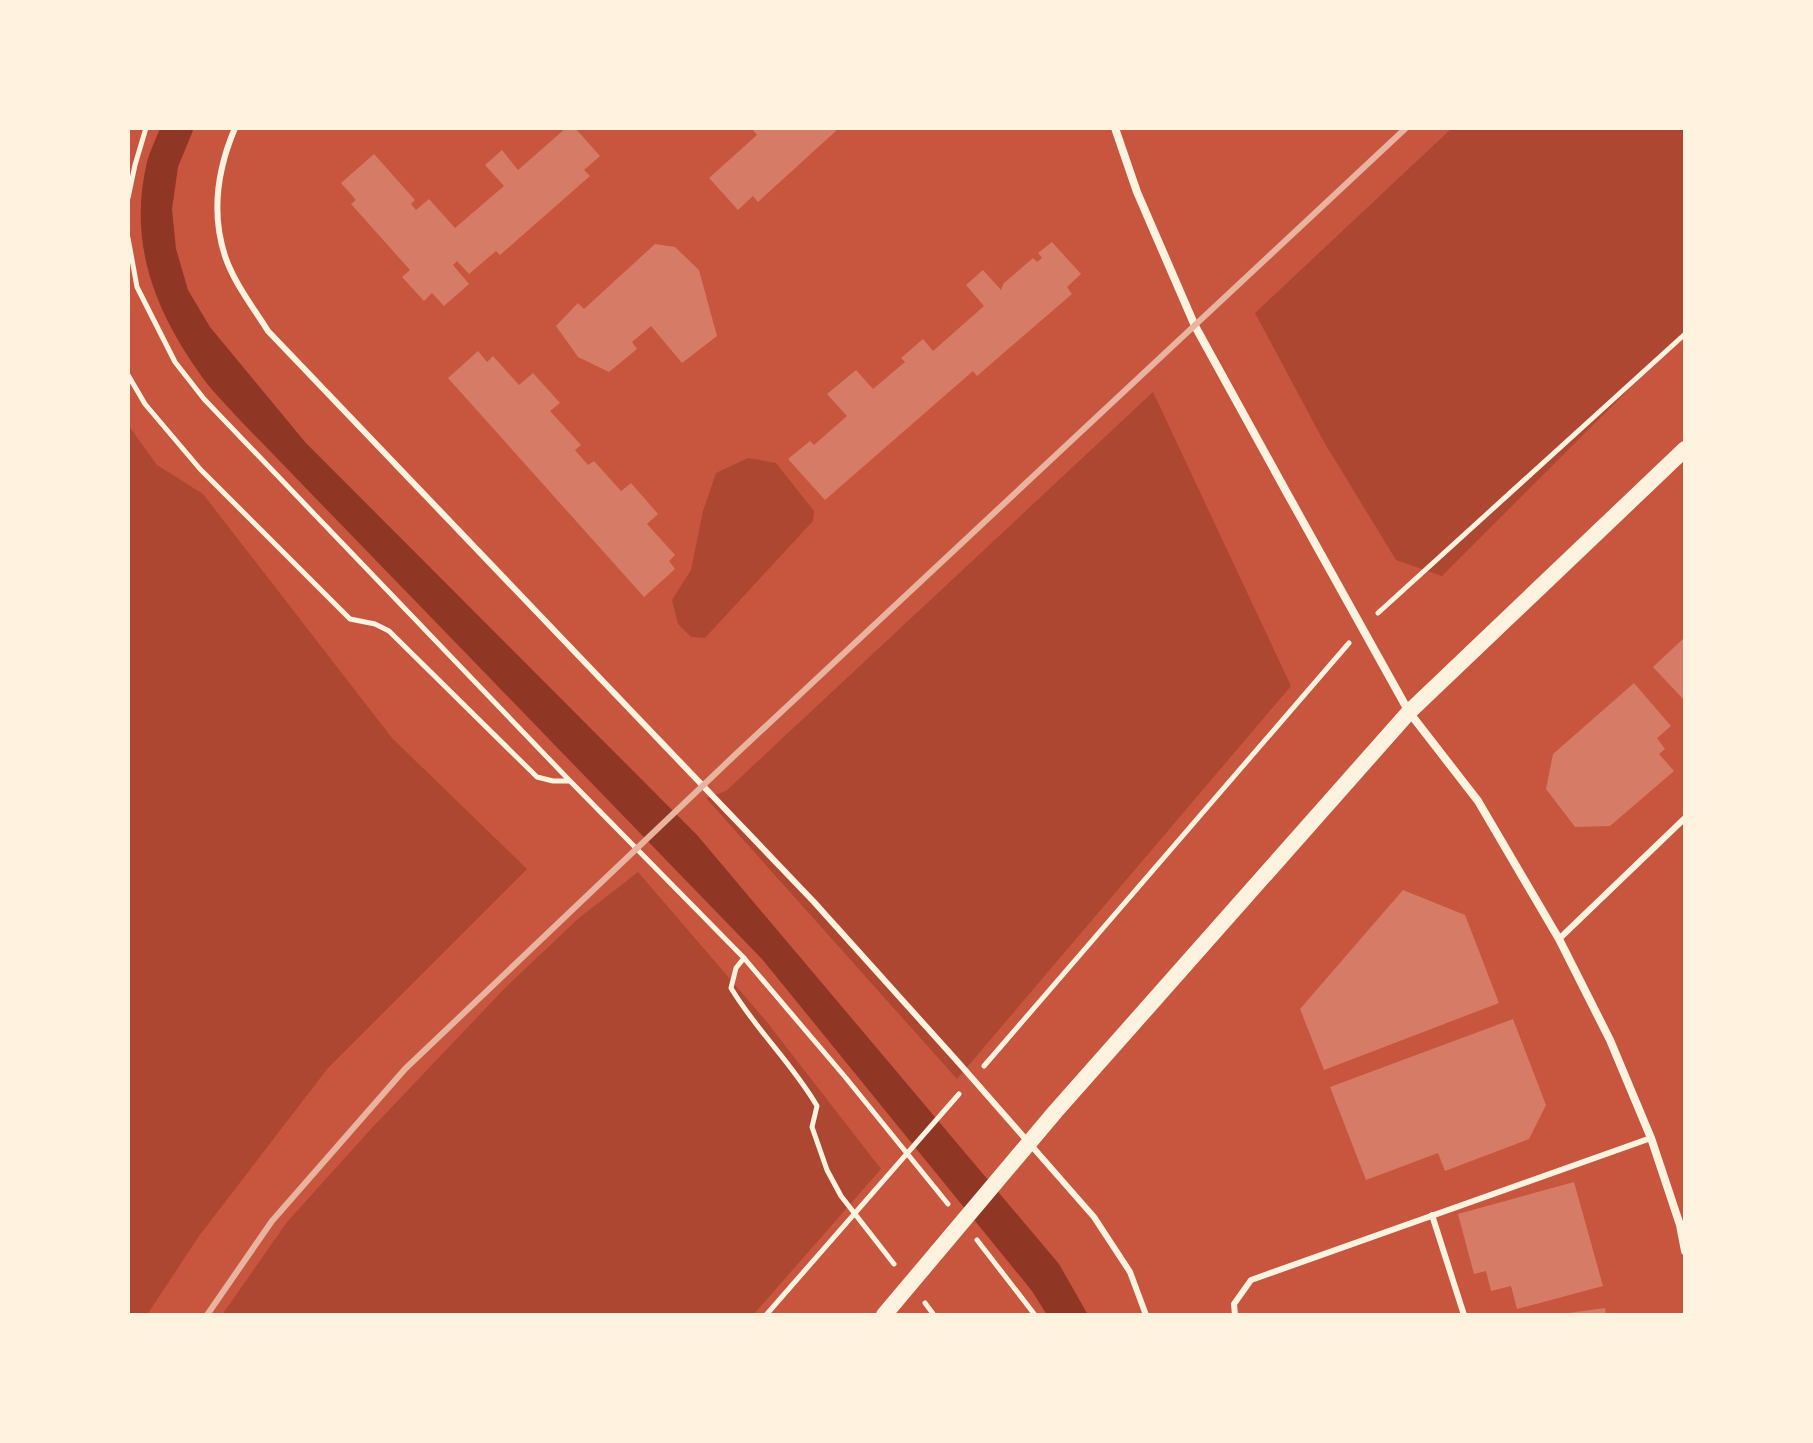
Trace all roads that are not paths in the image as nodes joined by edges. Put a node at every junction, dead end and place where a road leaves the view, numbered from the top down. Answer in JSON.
{"nodes":[{"id":1,"x":235,"y":128,"type":"edge"},
{"id":2,"x":1115,"y":128,"type":"edge"},
{"id":3,"x":1685,"y":449,"type":"edge"},
{"id":4,"x":1409,"y":712,"type":"junction"},
{"id":5,"x":1685,"y":818,"type":"edge"},
{"id":6,"x":1559,"y":939,"type":"junction"},
{"id":7,"x":1651,"y":1138,"type":"junction"},
{"id":8,"x":1432,"y":1215,"type":"junction"},
{"id":9,"x":1685,"y":1251,"type":"edge"},
{"id":10,"x":884,"y":1315,"type":"edge"},
{"id":11,"x":1146,"y":1315,"type":"edge"},
{"id":12,"x":1235,"y":1315,"type":"edge"},
{"id":13,"x":1464,"y":1315,"type":"edge"}],
"edges":[{"from":1,"to":11,"type":"lane"},
{"from":2,"to":4,"type":"street"},
{"from":3,"to":4,"type":"main road"},
{"from":4,"to":6,"type":"street"},
{"from":4,"to":10,"type":"main road"},
{"from":5,"to":6,"type":"lane"},
{"from":6,"to":7,"type":"street"},
{"from":7,"to":8,"type":"lane"},
{"from":7,"to":9,"type":"street"},
{"from":8,"to":12,"type":"lane"},
{"from":8,"to":13,"type":"lane"}]}
